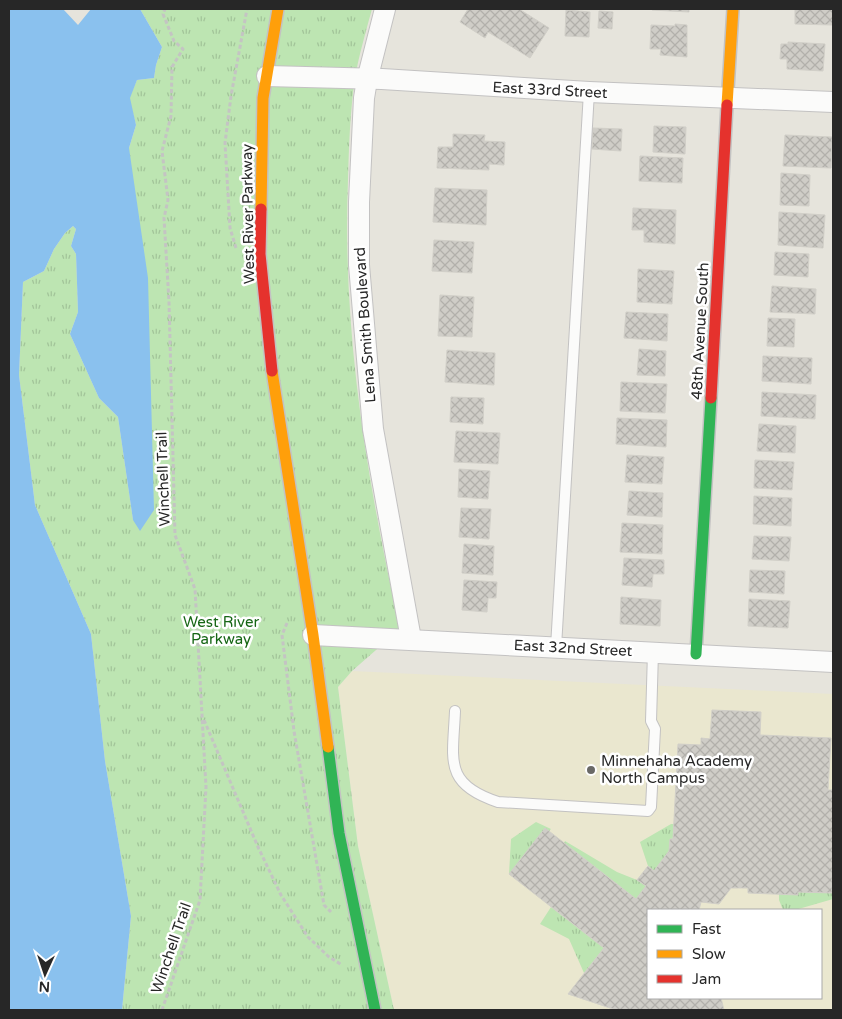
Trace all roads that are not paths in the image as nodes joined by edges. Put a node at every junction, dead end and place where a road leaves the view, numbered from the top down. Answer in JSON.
{"nodes":[{"id":1,"x":278,"y":9,"type":"edge"},
{"id":2,"x":385,"y":9,"type":"edge"},
{"id":3,"x":733,"y":9,"type":"edge"},
{"id":4,"x":267,"y":76,"type":"junction"},
{"id":5,"x":367,"y":80,"type":"junction"},
{"id":6,"x":589,"y":92,"type":"junction"},
{"id":7,"x":728,"y":98,"type":"junction"},
{"id":8,"x":833,"y":102,"type":"edge"},
{"id":9,"x":313,"y":635,"type":"junction"},
{"id":10,"x":411,"y":640,"type":"junction"},
{"id":11,"x":556,"y":647,"type":"junction"},
{"id":12,"x":653,"y":652,"type":"junction"},
{"id":13,"x":696,"y":654,"type":"junction"},
{"id":14,"x":833,"y":662,"type":"edge"},
{"id":15,"x":455,"y":711,"type":"dead end"},
{"id":16,"x":375,"y":1010,"type":"edge"}],
"edges":[{"from":1,"to":4,"type":"street","name":"West River Parkway"},
{"from":2,"to":5,"type":"street","name":"Lena Smith Boulevard"},
{"from":3,"to":7,"type":"street","name":"48th Avenue South"},
{"from":4,"to":5,"type":"street","name":"East 33rd Street"},
{"from":4,"to":9,"type":"street","name":"West River Parkway"},
{"from":5,"to":6,"type":"street","name":"East 33rd Street"},
{"from":5,"to":10,"type":"street","name":"Lena Smith Boulevard"},
{"from":6,"to":7,"type":"street","name":"East 33rd Street"},
{"from":6,"to":11,"type":"lane"},
{"from":7,"to":8,"type":"street","name":"East 33rd Street"},
{"from":7,"to":13,"type":"street","name":"48th Avenue South"},
{"from":9,"to":10,"type":"street","name":"East 32nd Street"},
{"from":9,"to":16,"type":"street","name":"West River Parkway"},
{"from":10,"to":11,"type":"street","name":"East 32nd Street"},
{"from":11,"to":12,"type":"street","name":"East 32nd Street"},
{"from":12,"to":13,"type":"street","name":"East 32nd Street"},
{"from":12,"to":15,"type":"lane"},
{"from":13,"to":14,"type":"street","name":"East 32nd Street"}]}
